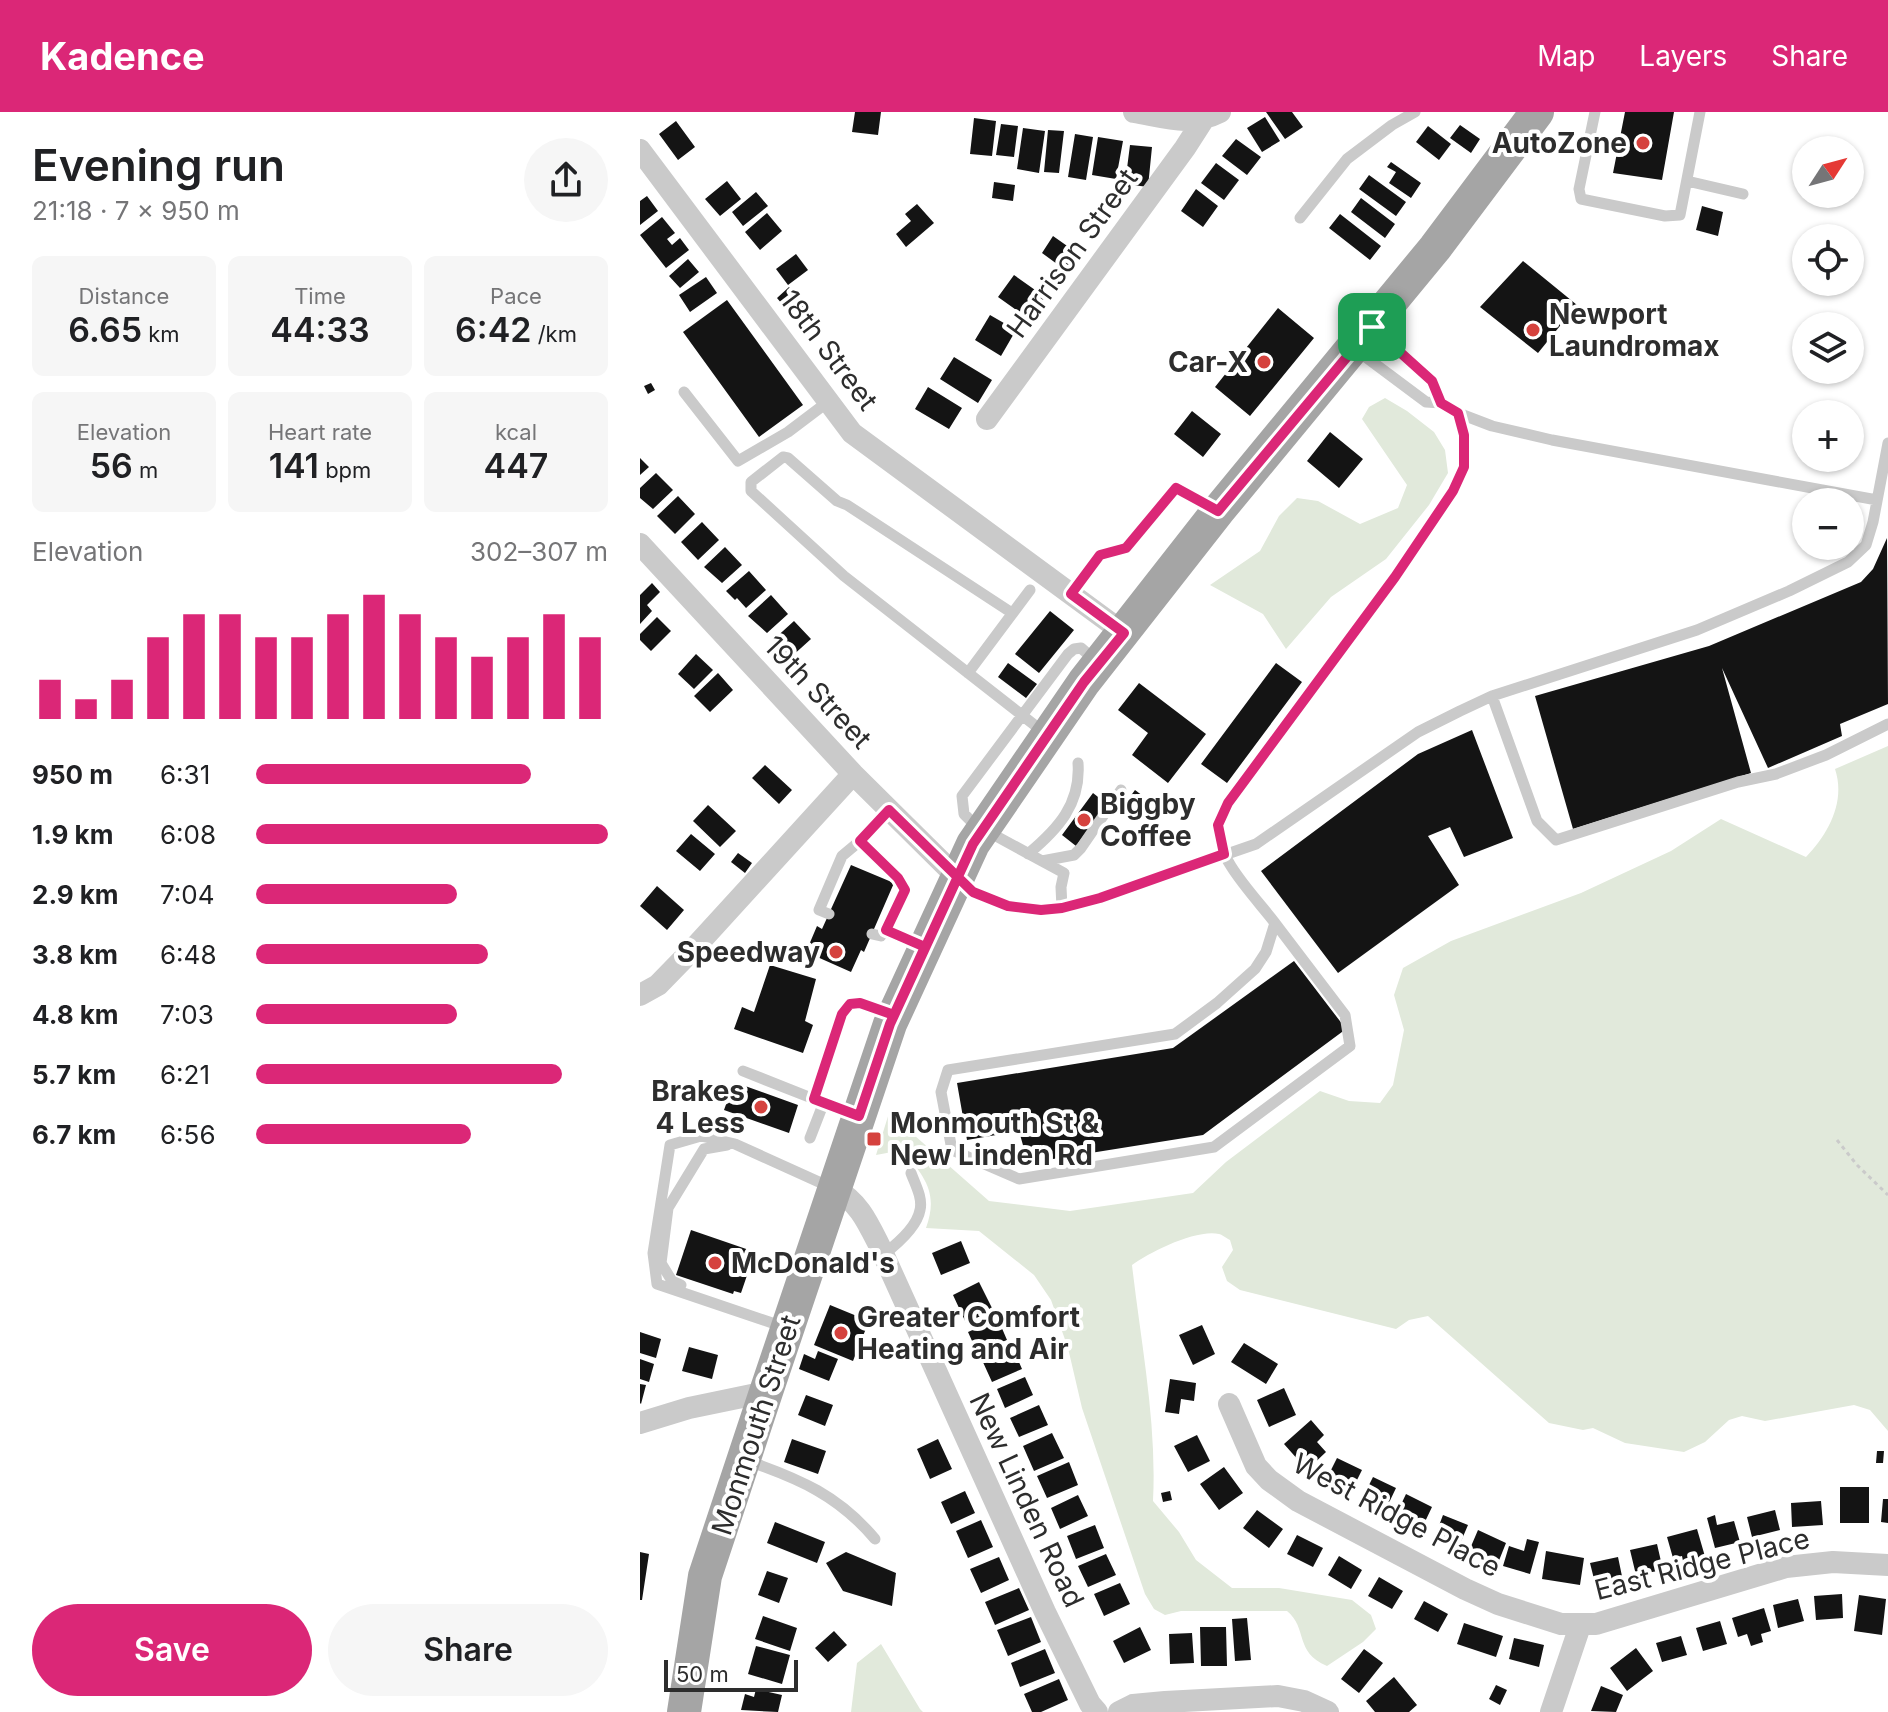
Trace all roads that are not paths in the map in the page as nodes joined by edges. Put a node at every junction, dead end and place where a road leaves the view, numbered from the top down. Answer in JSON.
{"nodes":[{"id":1,"x":1134,"y":112,"type":"edge"},
{"id":2,"x":1415,"y":112,"type":"edge"},
{"id":3,"x":1595,"y":112,"type":"edge"},
{"id":4,"x":1700,"y":112,"type":"edge"},
{"id":5,"x":1529,"y":114,"type":"edge"},
{"id":6,"x":1212,"y":116,"type":"edge"},
{"id":7,"x":640,"y":150,"type":"edge"},
{"id":8,"x":1687,"y":181,"type":"junction"},
{"id":9,"x":1743,"y":194,"type":"dead end"},
{"id":10,"x":1300,"y":218,"type":"dead end"},
{"id":11,"x":1417,"y":268,"type":"junction"},
{"id":12,"x":1363,"y":338,"type":"junction"},
{"id":13,"x":684,"y":392,"type":"dead end"},
{"id":14,"x":829,"y":401,"type":"junction"},
{"id":15,"x":1441,"y":403,"type":"junction"},
{"id":16,"x":1458,"y":413,"type":"junction"},
{"id":17,"x":987,"y":419,"type":"dead end"},
{"id":18,"x":1286,"y":427,"type":"junction"},
{"id":19,"x":1888,"y":443,"type":"edge"},
{"id":20,"x":1877,"y":500,"type":"junction"},
{"id":21,"x":1218,"y":511,"type":"junction"},
{"id":22,"x":640,"y":544,"type":"edge"},
{"id":23,"x":1030,"y":590,"type":"dead end"},
{"id":24,"x":1071,"y":594,"type":"junction"},
{"id":25,"x":1012,"y":613,"type":"junction"},
{"id":26,"x":1124,"y":633,"type":"junction"},
{"id":27,"x":968,"y":673,"type":"junction"},
{"id":28,"x":1492,"y":696,"type":"junction"},
{"id":29,"x":1888,"y":724,"type":"edge"},
{"id":30,"x":1035,"y":725,"type":"junction"},
{"id":31,"x":1078,"y":763,"type":"dead end"},
{"id":32,"x":853,"y":774,"type":"junction"},
{"id":33,"x":1121,"y":790,"type":"dead end"},
{"id":34,"x":889,"y":810,"type":"junction"},
{"id":35,"x":983,"y":828,"type":"junction"},
{"id":36,"x":860,"y":841,"type":"junction"},
{"id":37,"x":1028,"y":854,"type":"junction"},
{"id":38,"x":1224,"y":854,"type":"junction"},
{"id":39,"x":1042,"y":861,"type":"junction"},
{"id":40,"x":957,"y":877,"type":"junction"},
{"id":41,"x":1062,"y":908,"type":"junction"},
{"id":42,"x":829,"y":914,"type":"dead end"},
{"id":43,"x":1275,"y":923,"type":"junction"},
{"id":44,"x":886,"y":930,"type":"junction"},
{"id":45,"x":872,"y":934,"type":"dead end"},
{"id":46,"x":925,"y":947,"type":"junction"},
{"id":47,"x":640,"y":995,"type":"edge"},
{"id":48,"x":894,"y":1015,"type":"junction"},
{"id":49,"x":743,"y":1071,"type":"dead end"},
{"id":50,"x":819,"y":1100,"type":"junction"},
{"id":51,"x":859,"y":1116,"type":"junction"},
{"id":52,"x":810,"y":1138,"type":"dead end"},
{"id":53,"x":735,"y":1144,"type":"junction"},
{"id":54,"x":911,"y":1173,"type":"dead end"},
{"id":55,"x":835,"y":1189,"type":"junction"},
{"id":56,"x":884,"y":1254,"type":"junction"},
{"id":57,"x":739,"y":1312,"type":"junction"},
{"id":58,"x":788,"y":1328,"type":"junction"},
{"id":59,"x":766,"y":1392,"type":"junction"},
{"id":60,"x":1229,"y":1404,"type":"dead end"},
{"id":61,"x":640,"y":1423,"type":"edge"},
{"id":62,"x":744,"y":1460,"type":"junction"},
{"id":63,"x":875,"y":1539,"type":"dead end"},
{"id":64,"x":1888,"y":1565,"type":"edge"},
{"id":65,"x":1580,"y":1626,"type":"junction"},
{"id":66,"x":684,"y":1712,"type":"edge"},
{"id":67,"x":1097,"y":1712,"type":"edge"},
{"id":68,"x":1119,"y":1712,"type":"edge"},
{"id":69,"x":1328,"y":1712,"type":"edge"},
{"id":70,"x":1551,"y":1712,"type":"edge"}],
"edges":[{"from":1,"to":6,"type":"street"},
{"from":2,"to":10,"type":"lane"},
{"from":3,"to":8,"type":"lane"},
{"from":4,"to":8,"type":"lane"},
{"from":5,"to":11,"type":"main road","name":"Monmouth Street"},
{"from":6,"to":17,"type":"street","name":"Harrison Street"},
{"from":7,"to":14,"type":"street","name":"18th Street"},
{"from":8,"to":9,"type":"lane"},
{"from":11,"to":12,"type":"main road","name":"Monmouth Street"},
{"from":11,"to":18,"type":"main road"},
{"from":12,"to":15,"type":"lane"},
{"from":12,"to":15,"type":"lane"},
{"from":12,"to":18,"type":"main road","name":"Monmouth Street"},
{"from":13,"to":14,"type":"lane"},
{"from":14,"to":24,"type":"street","name":"18th Street"},
{"from":15,"to":16,"type":"lane"},
{"from":16,"to":20,"type":"lane"},
{"from":16,"to":38,"type":"lane"},
{"from":18,"to":21,"type":"main road","name":"Monmouth Street"},
{"from":19,"to":20,"type":"lane"},
{"from":20,"to":28,"type":"lane"},
{"from":21,"to":24,"type":"lane"},
{"from":21,"to":26,"type":"main road","name":"Monmouth Street"},
{"from":22,"to":32,"type":"street","name":"19th Street"},
{"from":23,"to":25,"type":"lane"},
{"from":24,"to":26,"type":"street","name":"18th Street"},
{"from":25,"to":27,"type":"lane"},
{"from":25,"to":27,"type":"lane"},
{"from":26,"to":30,"type":"main road","name":"Monmouth Street"},
{"from":27,"to":30,"type":"lane"},
{"from":28,"to":29,"type":"lane"},
{"from":28,"to":38,"type":"lane"},
{"from":30,"to":35,"type":"main road","name":"Monmouth Street"},
{"from":31,"to":37,"type":"lane"},
{"from":32,"to":34,"type":"street","name":"19th Street"},
{"from":32,"to":47,"type":"street"},
{"from":33,"to":39,"type":"lane"},
{"from":34,"to":36,"type":"lane"},
{"from":34,"to":40,"type":"street","name":"19th Street"},
{"from":35,"to":37,"type":"lane"},
{"from":35,"to":40,"type":"main road","name":"Monmouth Street"},
{"from":36,"to":42,"type":"lane"},
{"from":36,"to":44,"type":"lane"},
{"from":37,"to":39,"type":"lane"},
{"from":38,"to":41,"type":"lane"},
{"from":38,"to":43,"type":"lane"},
{"from":39,"to":41,"type":"lane"},
{"from":40,"to":41,"type":"lane"},
{"from":40,"to":46,"type":"main road","name":"Monmouth Street"},
{"from":43,"to":43,"type":"lane"},
{"from":44,"to":45,"type":"lane"},
{"from":44,"to":46,"type":"lane"},
{"from":46,"to":48,"type":"main road","name":"Monmouth Street"},
{"from":48,"to":50,"type":"lane"},
{"from":48,"to":51,"type":"main road","name":"Monmouth Street"},
{"from":49,"to":50,"type":"lane"},
{"from":50,"to":51,"type":"lane"},
{"from":50,"to":52,"type":"lane"},
{"from":51,"to":55,"type":"main road","name":"Monmouth Street"},
{"from":53,"to":55,"type":"lane"},
{"from":53,"to":57,"type":"lane"},
{"from":53,"to":57,"type":"lane"},
{"from":54,"to":56,"type":"lane"},
{"from":55,"to":56,"type":"street","name":"New Linden Road"},
{"from":55,"to":58,"type":"main road","name":"Monmouth Street"},
{"from":56,"to":67,"type":"street","name":"New Linden Road"},
{"from":57,"to":58,"type":"lane"},
{"from":58,"to":59,"type":"main road","name":"Monmouth Street"},
{"from":59,"to":61,"type":"street"},
{"from":59,"to":62,"type":"main road","name":"Monmouth Street"},
{"from":60,"to":65,"type":"street","name":"West Ridge Place"},
{"from":62,"to":63,"type":"lane"},
{"from":62,"to":66,"type":"main road","name":"Monmouth Street"},
{"from":64,"to":65,"type":"street","name":"East Ridge Place"},
{"from":65,"to":70,"type":"street"},
{"from":68,"to":69,"type":"street"}]}
